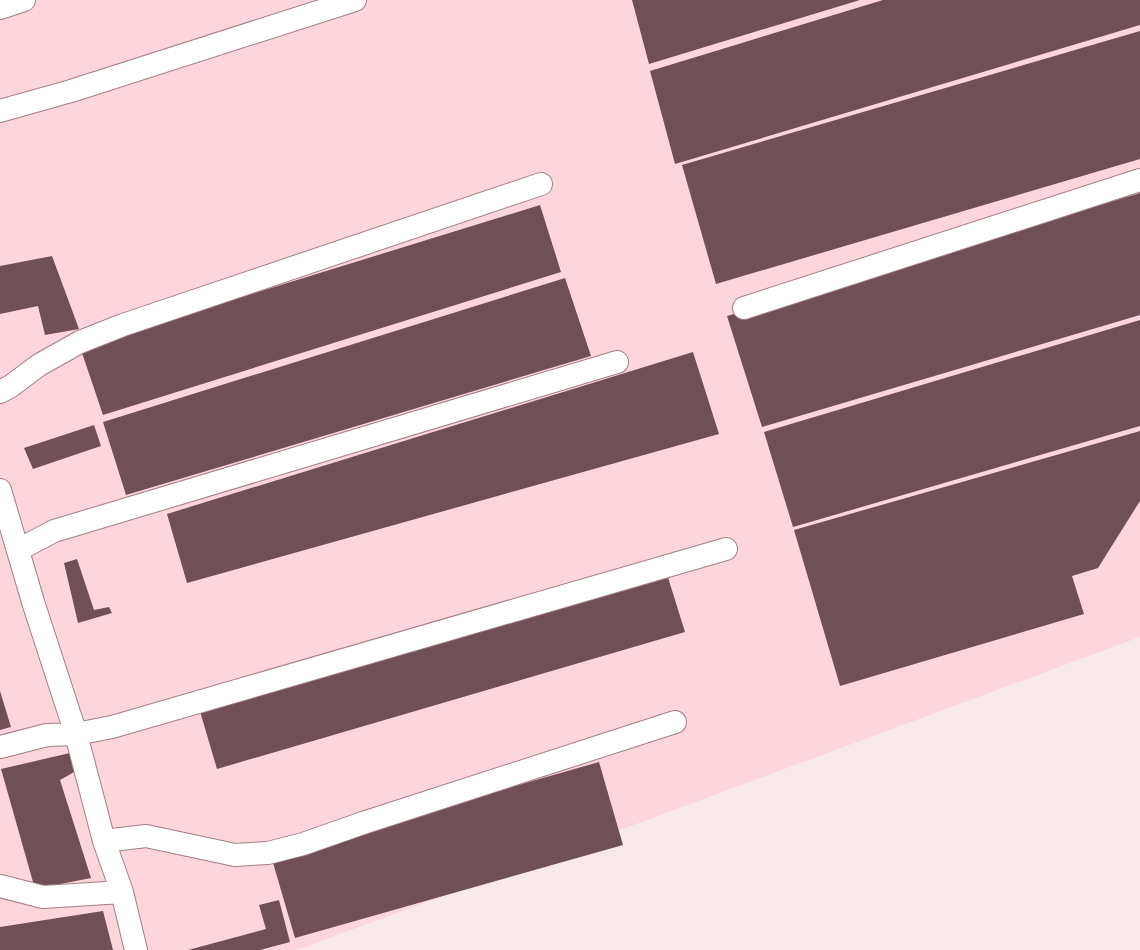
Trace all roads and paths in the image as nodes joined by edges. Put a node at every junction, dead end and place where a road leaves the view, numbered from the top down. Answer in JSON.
{"nodes":[{"id":1,"x":24,"y":0,"type":"edge"},
{"id":2,"x":355,"y":0,"type":"edge"},
{"id":3,"x":0,"y":8,"type":"edge"},
{"id":4,"x":0,"y":111,"type":"edge"},
{"id":5,"x":1140,"y":180,"type":"edge"},
{"id":6,"x":541,"y":184,"type":"dead end"},
{"id":7,"x":744,"y":308,"type":"dead end"},
{"id":8,"x":616,"y":362,"type":"dead end"},
{"id":9,"x":0,"y":392,"type":"edge"},
{"id":10,"x":0,"y":490,"type":"edge"},
{"id":11,"x":726,"y":549,"type":"dead end"},
{"id":12,"x":18,"y":550,"type":"junction"},
{"id":13,"x":675,"y":722,"type":"dead end"},
{"id":14,"x":76,"y":734,"type":"junction"},
{"id":15,"x":0,"y":747,"type":"edge"},
{"id":16,"x":104,"y":841,"type":"junction"},
{"id":17,"x":0,"y":886,"type":"edge"},
{"id":18,"x":122,"y":892,"type":"junction"},
{"id":19,"x":136,"y":950,"type":"edge"}],
"edges":[{"from":1,"to":3,"type":"street"},
{"from":2,"to":4,"type":"street"},
{"from":5,"to":7,"type":"street"},
{"from":6,"to":9,"type":"street"},
{"from":8,"to":12,"type":"street"},
{"from":10,"to":12,"type":"street"},
{"from":11,"to":14,"type":"street"},
{"from":12,"to":14,"type":"street"},
{"from":13,"to":16,"type":"street"},
{"from":14,"to":15,"type":"street"},
{"from":14,"to":16,"type":"street"},
{"from":16,"to":18,"type":"street"},
{"from":17,"to":18,"type":"street"},
{"from":18,"to":19,"type":"street"}]}
